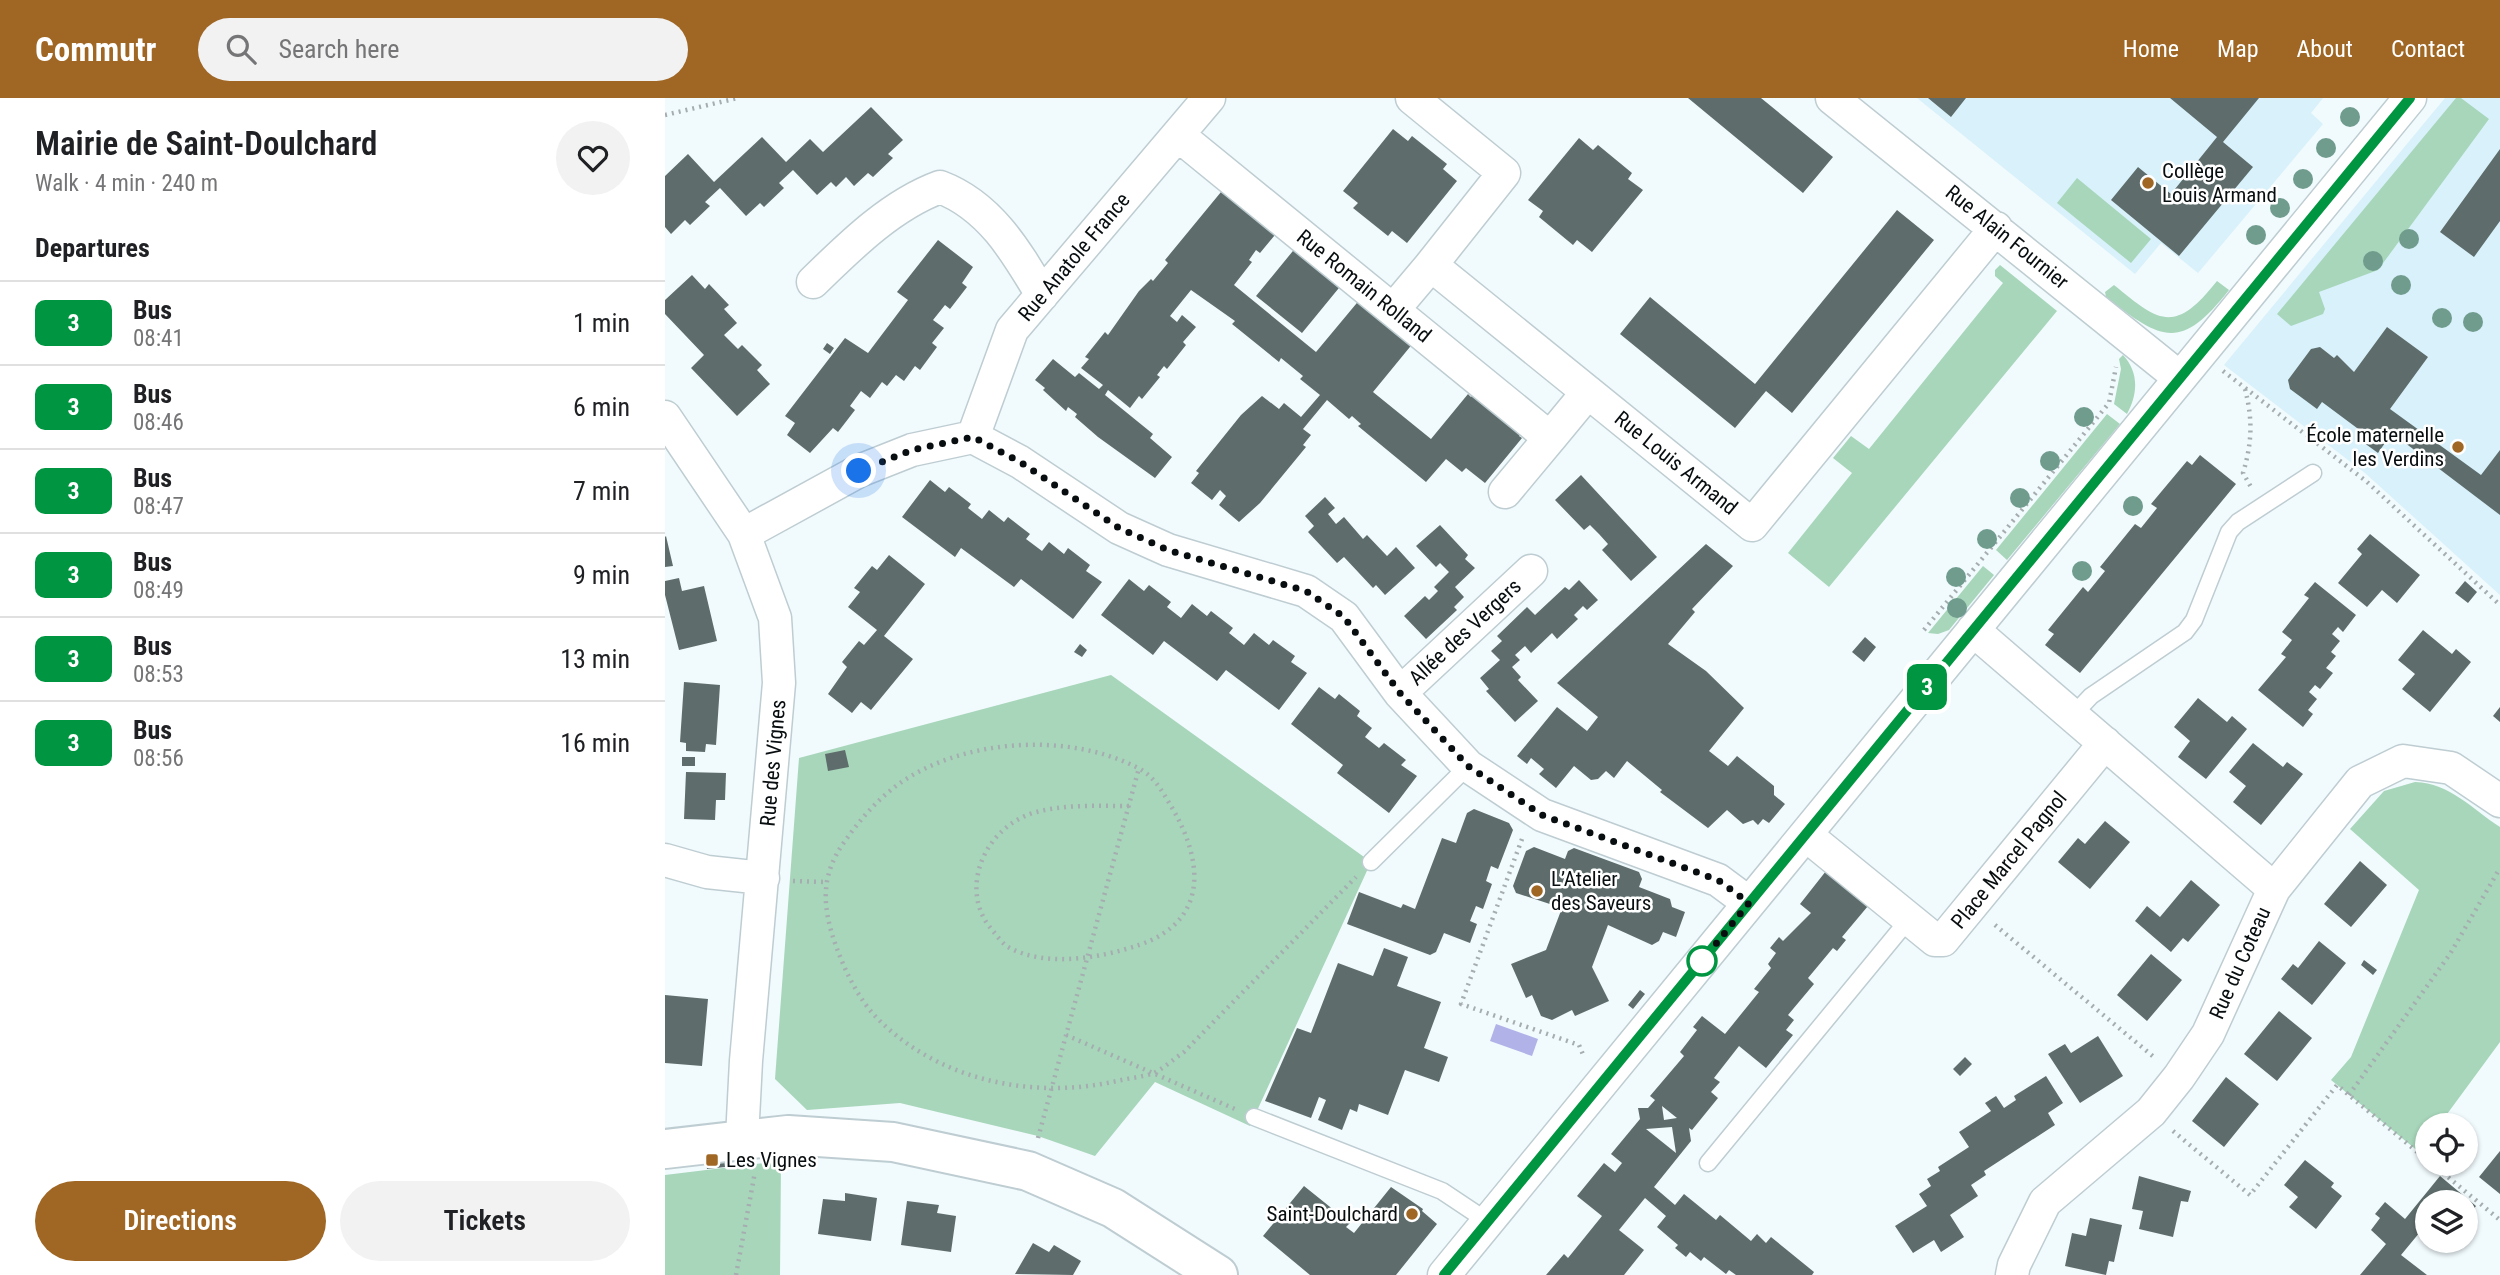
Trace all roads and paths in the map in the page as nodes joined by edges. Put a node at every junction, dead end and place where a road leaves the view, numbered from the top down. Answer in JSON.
{"nodes":[{"id":1,"x":738,"y":98,"type":"edge"},
{"id":2,"x":1209,"y":98,"type":"edge"},
{"id":3,"x":1412,"y":98,"type":"edge"},
{"id":4,"x":1832,"y":98,"type":"edge"},
{"id":5,"x":2410,"y":98,"type":"edge"},
{"id":6,"x":665,"y":115,"type":"edge"},
{"id":7,"x":1178,"y":135,"type":"junction"},
{"id":8,"x":1996,"y":228,"type":"junction"},
{"id":9,"x":1431,"y":265,"type":"junction"},
{"id":10,"x":813,"y":282,"type":"dead end"},
{"id":11,"x":1042,"y":295,"type":"junction"},
{"id":12,"x":1393,"y":310,"type":"junction"},
{"id":13,"x":2115,"y":360,"type":"dead end"},
{"id":14,"x":2219,"y":367,"type":"dead end"},
{"id":15,"x":2181,"y":378,"type":"junction"},
{"id":16,"x":2245,"y":388,"type":"junction"},
{"id":17,"x":1588,"y":392,"type":"junction"},
{"id":18,"x":665,"y":417,"type":"edge"},
{"id":19,"x":973,"y":437,"type":"junction"},
{"id":20,"x":1550,"y":438,"type":"junction"},
{"id":21,"x":2313,"y":474,"type":"dead end"},
{"id":22,"x":1505,"y":492,"type":"dead end"},
{"id":23,"x":2263,"y":506,"type":"junction"},
{"id":24,"x":744,"y":534,"type":"junction"},
{"id":25,"x":1531,"y":571,"type":"dead end"},
{"id":26,"x":2500,"y":605,"type":"edge"},
{"id":27,"x":1924,"y":630,"type":"dead end"},
{"id":28,"x":1973,"y":630,"type":"junction"},
{"id":29,"x":1400,"y":693,"type":"junction"},
{"id":30,"x":2073,"y":716,"type":"junction"},
{"id":31,"x":2105,"y":743,"type":"junction"},
{"id":32,"x":1468,"y":766,"type":"junction"},
{"id":33,"x":1139,"y":768,"type":"junction"},
{"id":34,"x":2500,"y":801,"type":"edge"},
{"id":35,"x":1129,"y":806,"type":"junction"},
{"id":36,"x":1533,"y":809,"type":"junction"},
{"id":37,"x":1806,"y":835,"type":"junction"},
{"id":38,"x":665,"y":860,"type":"edge"},
{"id":39,"x":1371,"y":862,"type":"joint"},
{"id":40,"x":2500,"y":868,"type":"edge"},
{"id":41,"x":774,"y":879,"type":"junction"},
{"id":42,"x":826,"y":882,"type":"junction"},
{"id":43,"x":2274,"y":888,"type":"junction"},
{"id":44,"x":1749,"y":903,"type":"junction"},
{"id":45,"x":1973,"y":906,"type":"junction"},
{"id":46,"x":1909,"y":919,"type":"junction"},
{"id":47,"x":1087,"y":957,"type":"junction"},
{"id":48,"x":1066,"y":1035,"type":"junction"},
{"id":49,"x":2157,"y":1059,"type":"dead end"},
{"id":50,"x":1587,"y":1065,"type":"dead end"},
{"id":51,"x":1154,"y":1073,"type":"junction"},
{"id":52,"x":1051,"y":1089,"type":"junction"},
{"id":53,"x":2349,"y":1095,"type":"junction"},
{"id":54,"x":2151,"y":1112,"type":"junction"},
{"id":55,"x":1254,"y":1117,"type":"joint"},
{"id":56,"x":1037,"y":1138,"type":"dead end"},
{"id":57,"x":665,"y":1149,"type":"edge"},
{"id":58,"x":2415,"y":1150,"type":"edge"},
{"id":59,"x":750,"y":1151,"type":"junction"},
{"id":60,"x":1708,"y":1163,"type":"dead end"},
{"id":61,"x":2447,"y":1176,"type":"edge"},
{"id":62,"x":2500,"y":1220,"type":"edge"},
{"id":63,"x":1487,"y":1222,"type":"junction"},
{"id":64,"x":736,"y":1275,"type":"edge"},
{"id":65,"x":1218,"y":1275,"type":"edge"},
{"id":66,"x":1444,"y":1275,"type":"edge"},
{"id":67,"x":2012,"y":1275,"type":"edge"}],
"edges":[{"from":1,"to":6,"type":"path"},
{"from":2,"to":7,"type":"street","name":"Rue Anatole France"},
{"from":3,"to":9,"type":"street"},
{"from":4,"to":8,"type":"street","name":"Rue Alain Fournier"},
{"from":5,"to":15,"type":"street"},
{"from":7,"to":11,"type":"street","name":"Rue Anatole France"},
{"from":7,"to":12,"type":"street","name":"Rue Romain Rolland"},
{"from":8,"to":15,"type":"street","name":"Rue Alain Fournier"},
{"from":8,"to":17,"type":"street","name":"Rue Louis Armand"},
{"from":9,"to":12,"type":"street"},
{"from":9,"to":17,"type":"street","name":"Rue Louis Armand"},
{"from":10,"to":11,"type":"street"},
{"from":11,"to":19,"type":"street","name":"Rue Anatole France"},
{"from":12,"to":20,"type":"street","name":"Rue Romain Rolland"},
{"from":13,"to":27,"type":"path"},
{"from":14,"to":16,"type":"path"},
{"from":15,"to":28,"type":"street"},
{"from":16,"to":23,"type":"path"},
{"from":16,"to":26,"type":"path"},
{"from":17,"to":20,"type":"street"},
{"from":18,"to":24,"type":"street","name":"Rue des Vignes"},
{"from":19,"to":24,"type":"street"},
{"from":19,"to":29,"type":"street"},
{"from":20,"to":22,"type":"street"},
{"from":21,"to":23,"type":"lane"},
{"from":23,"to":30,"type":"lane"},
{"from":24,"to":41,"type":"street","name":"Rue des Vignes"},
{"from":25,"to":29,"type":"street","name":"Allée des Vergers"},
{"from":28,"to":30,"type":"street","name":"Rue du Coteau"},
{"from":28,"to":37,"type":"street"},
{"from":29,"to":32,"type":"street"},
{"from":30,"to":31,"type":"street","name":"Rue du Coteau"},
{"from":31,"to":43,"type":"street","name":"Rue du Coteau"},
{"from":31,"to":45,"type":"street","name":"Place Marcel Pagnol"},
{"from":32,"to":36,"type":"street"},
{"from":32,"to":39,"type":"lane"},
{"from":33,"to":35,"type":"path"},
{"from":33,"to":42,"type":"path"},
{"from":33,"to":47,"type":"path"},
{"from":34,"to":43,"type":"street"},
{"from":35,"to":47,"type":"path"},
{"from":35,"to":47,"type":"path"},
{"from":36,"to":44,"type":"street"},
{"from":36,"to":50,"type":"path"},
{"from":37,"to":44,"type":"street"},
{"from":37,"to":46,"type":"street","name":"Place Marcel Pagnol"},
{"from":38,"to":41,"type":"street"},
{"from":39,"to":51,"type":"path"},
{"from":40,"to":53,"type":"path"},
{"from":41,"to":42,"type":"path"},
{"from":41,"to":59,"type":"street","name":"Rue des Vignes"},
{"from":42,"to":52,"type":"path"},
{"from":43,"to":54,"type":"street","name":"Rue du Coteau"},
{"from":44,"to":63,"type":"street"},
{"from":45,"to":46,"type":"street","name":"Place Marcel Pagnol"},
{"from":45,"to":49,"type":"path"},
{"from":46,"to":60,"type":"lane"},
{"from":47,"to":48,"type":"path"},
{"from":48,"to":51,"type":"path"},
{"from":48,"to":52,"type":"path"},
{"from":51,"to":52,"type":"path"},
{"from":51,"to":55,"type":"path"},
{"from":52,"to":56,"type":"path"},
{"from":53,"to":54,"type":"path"},
{"from":53,"to":58,"type":"path"},
{"from":54,"to":67,"type":"street","name":"Rue du Coteau"},
{"from":55,"to":63,"type":"lane"},
{"from":57,"to":59,"type":"street"},
{"from":59,"to":64,"type":"path"},
{"from":59,"to":65,"type":"street"},
{"from":61,"to":62,"type":"path"},
{"from":63,"to":66,"type":"street"}]}
